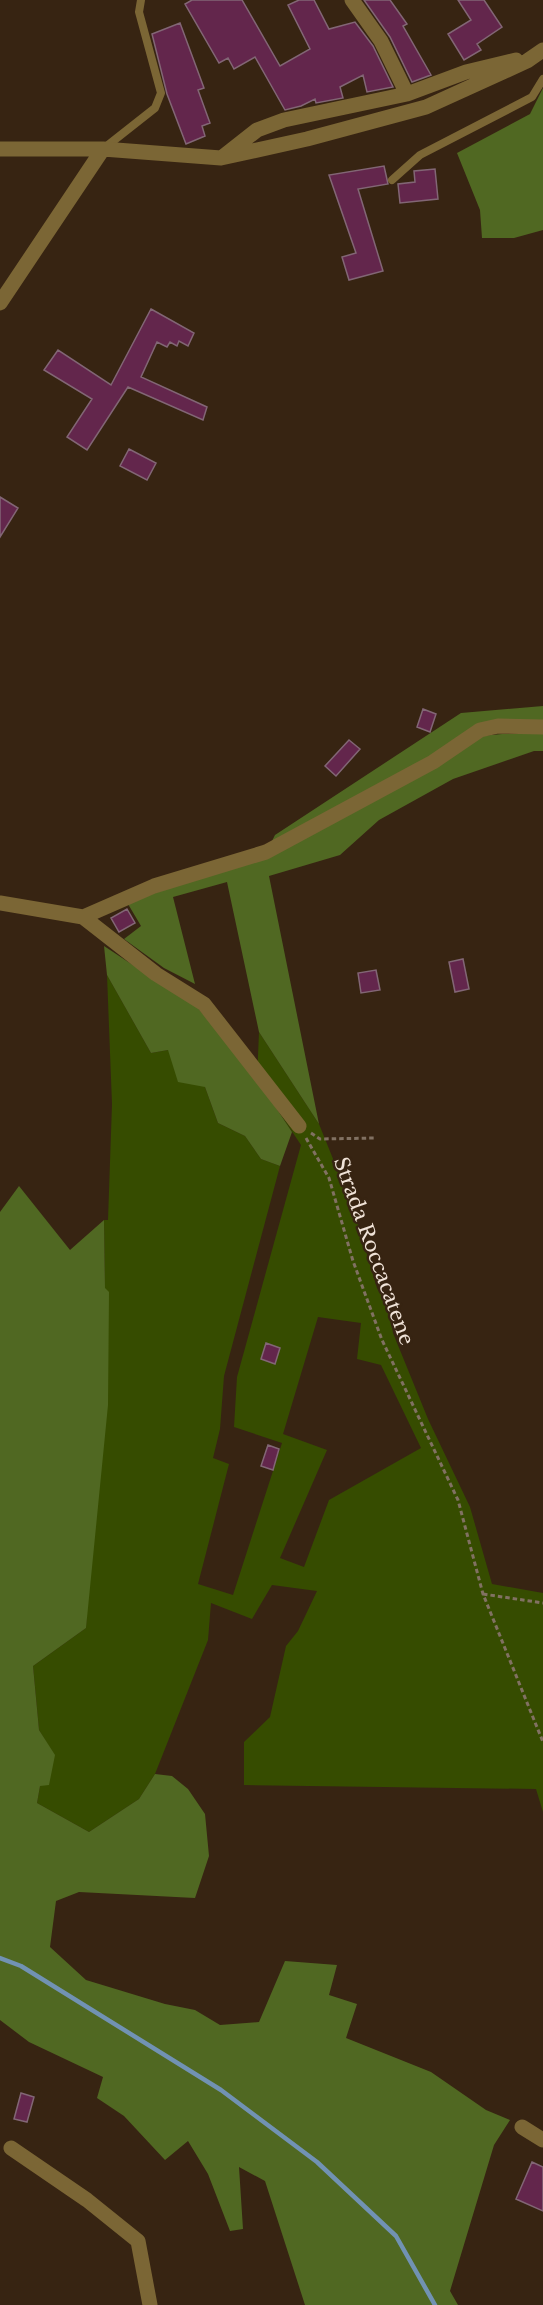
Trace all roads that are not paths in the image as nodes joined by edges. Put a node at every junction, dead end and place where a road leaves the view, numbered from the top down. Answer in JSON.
{"nodes":[{"id":1,"x":141,"y":0,"type":"edge"},
{"id":2,"x":352,"y":0,"type":"edge"},
{"id":3,"x":543,"y":50,"type":"edge"},
{"id":4,"x":527,"y":61,"type":"junction"},
{"id":5,"x":543,"y":79,"type":"edge"},
{"id":6,"x":407,"y":94,"type":"junction"},
{"id":7,"x":0,"y":148,"type":"edge"},
{"id":8,"x":103,"y":149,"type":"junction"},
{"id":9,"x":221,"y":158,"type":"junction"},
{"id":10,"x":392,"y":180,"type":"dead end"},
{"id":11,"x":0,"y":303,"type":"edge"},
{"id":12,"x":543,"y":727,"type":"edge"},
{"id":13,"x":0,"y":903,"type":"edge"},
{"id":14,"x":83,"y":917,"type":"junction"},
{"id":15,"x":299,"y":1126,"type":"road end"},
{"id":16,"x":522,"y":2127,"type":"dead end"},
{"id":17,"x":543,"y":2140,"type":"edge"},
{"id":18,"x":11,"y":2148,"type":"dead end"},
{"id":19,"x":150,"y":2305,"type":"edge"}],
"edges":[{"from":1,"to":8,"type":"lane"},
{"from":2,"to":6,"type":"street"},
{"from":3,"to":4,"type":"street"},
{"from":4,"to":6,"type":"street"},
{"from":4,"to":9,"type":"street"},
{"from":5,"to":10,"type":"lane"},
{"from":6,"to":9,"type":"street"},
{"from":7,"to":8,"type":"street"},
{"from":8,"to":9,"type":"street"},
{"from":8,"to":11,"type":"street"},
{"from":12,"to":14,"type":"street"},
{"from":13,"to":14,"type":"street"},
{"from":14,"to":15,"type":"street"},
{"from":16,"to":17,"type":"street"},
{"from":18,"to":19,"type":"street"}]}
